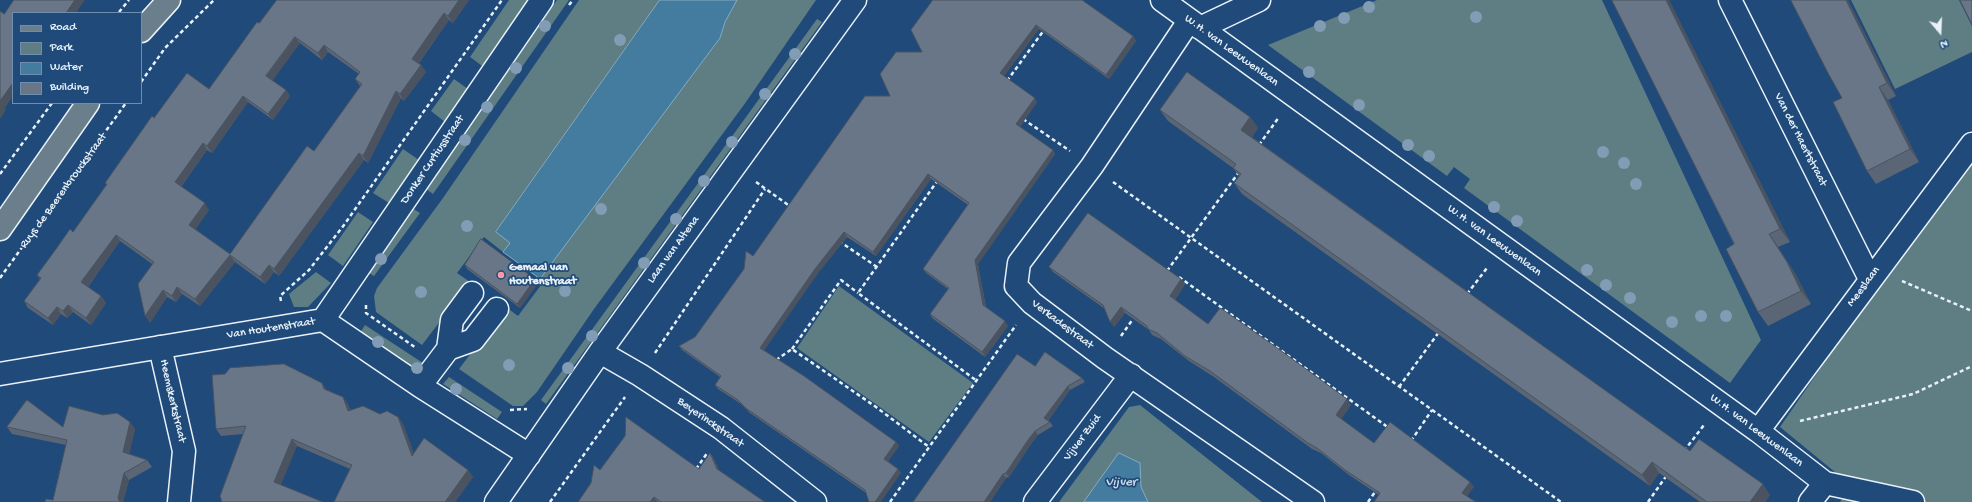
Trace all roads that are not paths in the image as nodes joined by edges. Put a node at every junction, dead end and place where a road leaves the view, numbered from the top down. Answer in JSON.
{"nodes":[{"id":1,"x":169,"y":0,"type":"edge"},
{"id":2,"x":542,"y":0,"type":"edge"},
{"id":3,"x":855,"y":0,"type":"edge"},
{"id":4,"x":1163,"y":0,"type":"edge"},
{"id":5,"x":1259,"y":0,"type":"edge"},
{"id":6,"x":1730,"y":0,"type":"edge"},
{"id":7,"x":1195,"y":24,"type":"junction"},
{"id":8,"x":142,"y":30,"type":"edge"},
{"id":9,"x":87,"y":104,"type":"edge"},
{"id":10,"x":1972,"y":144,"type":"edge"},
{"id":11,"x":0,"y":229,"type":"edge"},
{"id":12,"x":1875,"y":273,"type":"junction"},
{"id":13,"x":472,"y":293,"type":"dead end"},
{"id":14,"x":497,"y":310,"type":"dead end"},
{"id":15,"x":324,"y":320,"type":"junction"},
{"id":16,"x":160,"y":347,"type":"junction"},
{"id":17,"x":600,"y":352,"type":"junction"},
{"id":18,"x":443,"y":356,"type":"junction"},
{"id":19,"x":0,"y":374,"type":"edge"},
{"id":20,"x":1131,"y":375,"type":"junction"},
{"id":21,"x":420,"y":386,"type":"junction"},
{"id":22,"x":1758,"y":431,"type":"junction"},
{"id":23,"x":529,"y":455,"type":"junction"},
{"id":24,"x":1825,"y":483,"type":"junction"},
{"id":25,"x":178,"y":502,"type":"edge"},
{"id":26,"x":496,"y":502,"type":"edge"},
{"id":27,"x":815,"y":502,"type":"edge"},
{"id":28,"x":1035,"y":502,"type":"edge"},
{"id":29,"x":1313,"y":502,"type":"edge"},
{"id":30,"x":1810,"y":502,"type":"edge"},
{"id":31,"x":1913,"y":502,"type":"edge"}],
"edges":[{"from":1,"to":8,"type":"main road"},
{"from":2,"to":15,"type":"street","name":"Donker Curtiusstraat"},
{"from":3,"to":17,"type":"street","name":"Laan van Altena"},
{"from":4,"to":7,"type":"street","name":"W.H. van Leeuwenlaan"},
{"from":5,"to":7,"type":"street"},
{"from":6,"to":12,"type":"street","name":"Van der Haertstraat"},
{"from":7,"to":20,"type":"street","name":"Verkadestraat"},
{"from":7,"to":22,"type":"street","name":"W.H. van Leeuwenlaan"},
{"from":9,"to":11,"type":"main road"},
{"from":10,"to":12,"type":"street","name":"Meeslaan"},
{"from":12,"to":22,"type":"street","name":"Meeslaan"},
{"from":13,"to":18,"type":"street"},
{"from":14,"to":18,"type":"street"},
{"from":15,"to":16,"type":"street","name":"Van Houtenstraat"},
{"from":15,"to":21,"type":"street","name":"Van Houtenstraat"},
{"from":16,"to":19,"type":"street","name":"Van Houtenstraat"},
{"from":16,"to":25,"type":"street","name":"Heemskerkstraat"},
{"from":17,"to":23,"type":"street","name":"Laan van Altena"},
{"from":17,"to":27,"type":"street","name":"Beyerinckstraat"},
{"from":18,"to":21,"type":"street"},
{"from":20,"to":28,"type":"street","name":"Vijver Zuid"},
{"from":20,"to":29,"type":"street","name":"Verkadestraat"},
{"from":21,"to":23,"type":"street","name":"Van Houtenstraat"},
{"from":22,"to":24,"type":"street","name":"W.H. van Leeuwenlaan"},
{"from":23,"to":26,"type":"street","name":"Laan van Altena"},
{"from":24,"to":30,"type":"street"},
{"from":24,"to":31,"type":"street"}]}
